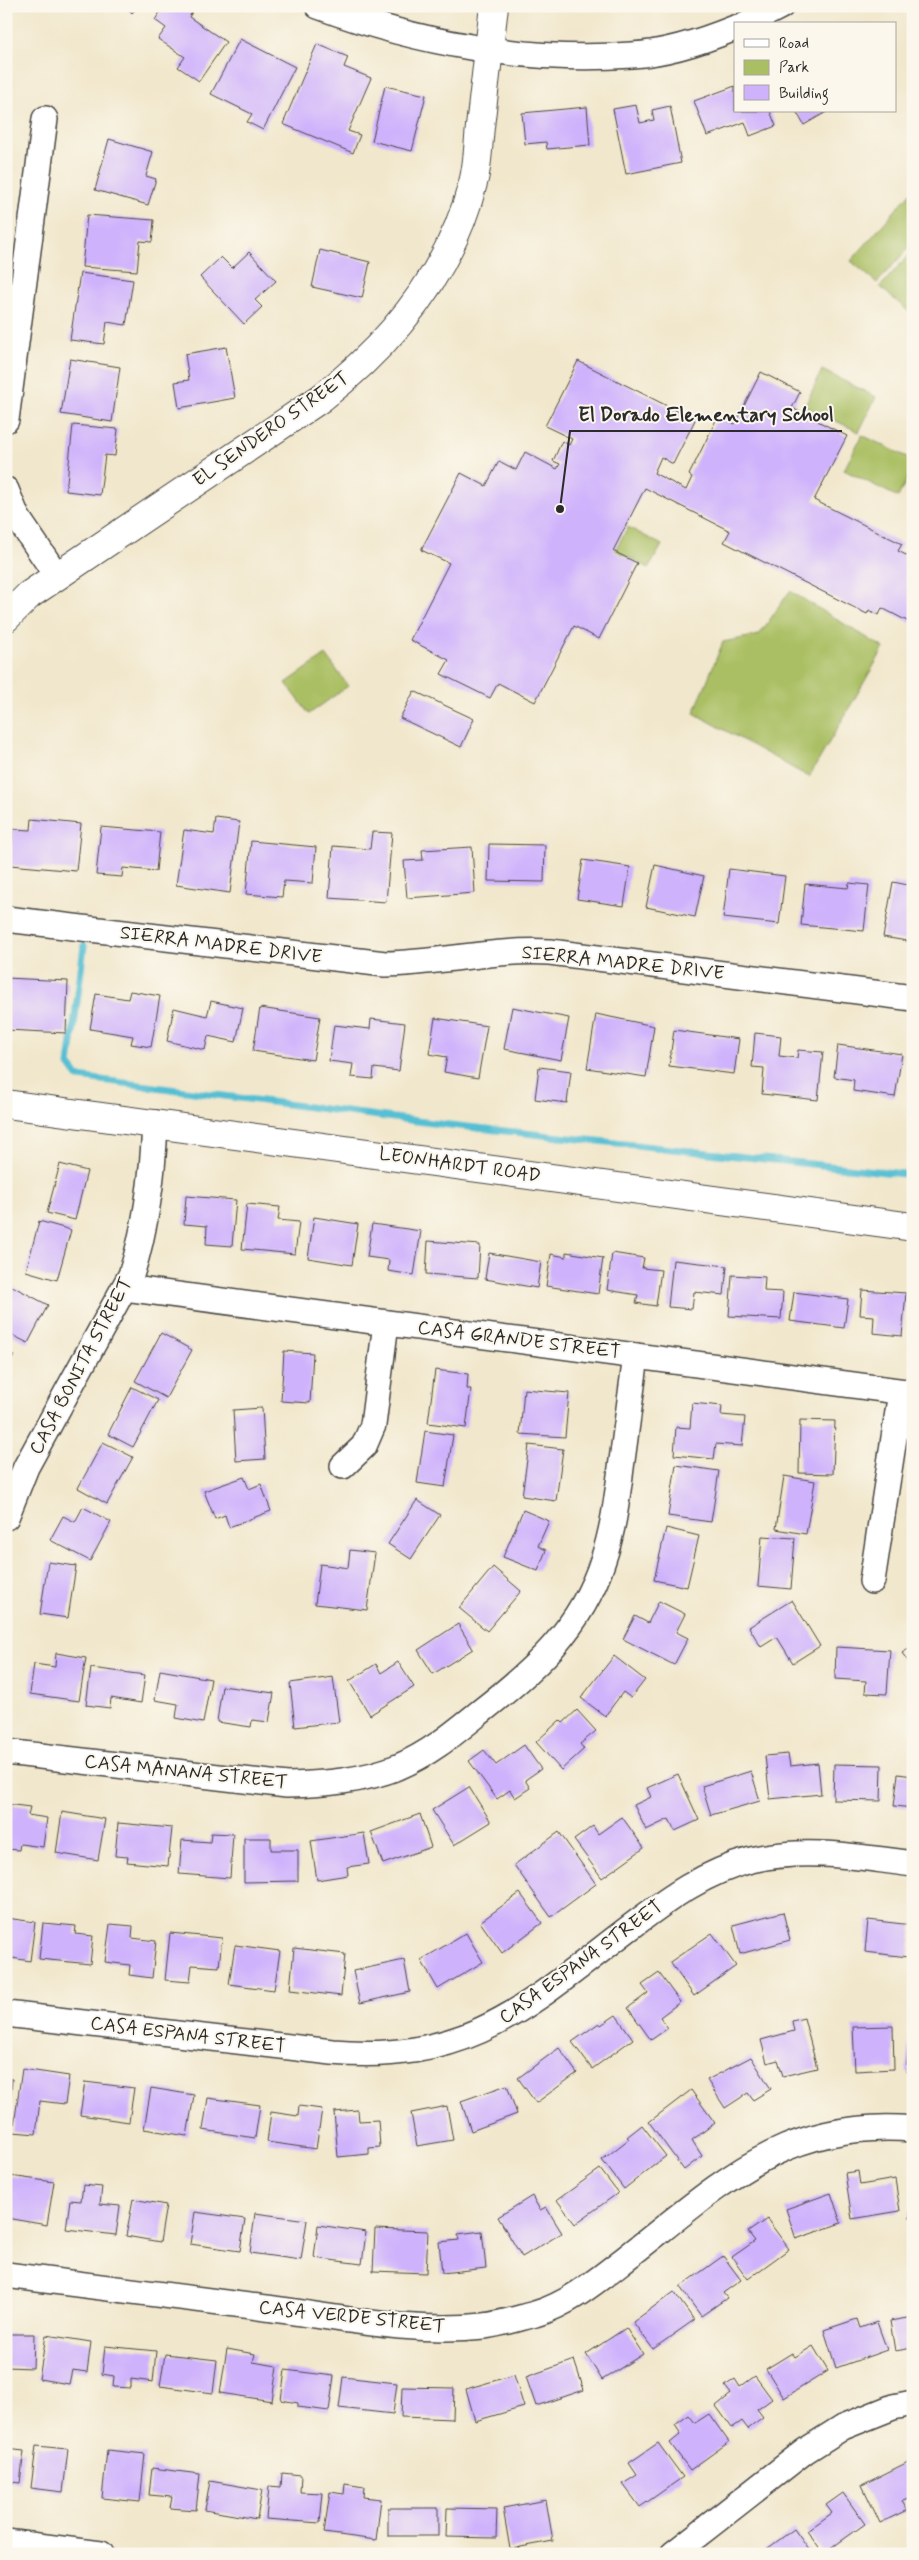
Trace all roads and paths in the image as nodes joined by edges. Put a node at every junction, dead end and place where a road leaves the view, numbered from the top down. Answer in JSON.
{"nodes":[{"id":1,"x":318,"y":6,"type":"edge"},
{"id":2,"x":494,"y":6,"type":"edge"},
{"id":3,"x":780,"y":6,"type":"edge"},
{"id":4,"x":750,"y":22,"type":"edge"},
{"id":5,"x":734,"y":28,"type":"edge"},
{"id":6,"x":489,"y":50,"type":"junction"},
{"id":7,"x":45,"y":119,"type":"dead end"},
{"id":8,"x":6,"y":420,"type":"edge"},
{"id":9,"x":6,"y":490,"type":"edge"},
{"id":10,"x":57,"y":576,"type":"junction"},
{"id":11,"x":6,"y":618,"type":"edge"},
{"id":12,"x":6,"y":919,"type":"edge"},
{"id":13,"x":913,"y":998,"type":"edge"},
{"id":14,"x":6,"y":1104,"type":"edge"},
{"id":15,"x":155,"y":1124,"type":"junction"},
{"id":16,"x":913,"y":1227,"type":"edge"},
{"id":17,"x":125,"y":1288,"type":"junction"},
{"id":18,"x":386,"y":1323,"type":"junction"},
{"id":19,"x":636,"y":1356,"type":"junction"},
{"id":20,"x":907,"y":1392,"type":"edge"},
{"id":21,"x":343,"y":1466,"type":"dead end"},
{"id":22,"x":6,"y":1517,"type":"edge"},
{"id":23,"x":872,"y":1581,"type":"dead end"},
{"id":24,"x":6,"y":1752,"type":"edge"},
{"id":25,"x":913,"y":1864,"type":"edge"},
{"id":26,"x":6,"y":2014,"type":"edge"},
{"id":27,"x":913,"y":2129,"type":"edge"},
{"id":28,"x":6,"y":2275,"type":"edge"},
{"id":29,"x":913,"y":2403,"type":"edge"},
{"id":30,"x":6,"y":2542,"type":"edge"},
{"id":31,"x":101,"y":2554,"type":"edge"},
{"id":32,"x":673,"y":2554,"type":"edge"}],
"edges":[{"from":1,"to":6,"type":"street"},
{"from":2,"to":6,"type":"street","name":"EL SENDERO STREET"},
{"from":3,"to":4,"type":"street"},
{"from":5,"to":6,"type":"street"},
{"from":6,"to":10,"type":"street","name":"EL SENDERO STREET"},
{"from":7,"to":8,"type":"street"},
{"from":9,"to":10,"type":"street"},
{"from":10,"to":11,"type":"street","name":"EL SENDERO STREET"},
{"from":12,"to":13,"type":"street","name":"SIERRA MADRE DRIVE"},
{"from":14,"to":15,"type":"street","name":"LEONHARDT ROAD"},
{"from":15,"to":16,"type":"street","name":"LEONHARDT ROAD"},
{"from":15,"to":17,"type":"street","name":"CASA BONITA STREET"},
{"from":17,"to":18,"type":"street","name":"CASA GRANDE STREET"},
{"from":17,"to":22,"type":"street","name":"CASA BONITA STREET"},
{"from":18,"to":19,"type":"street","name":"CASA GRANDE STREET"},
{"from":18,"to":21,"type":"street"},
{"from":19,"to":20,"type":"street","name":"CASA GRANDE STREET"},
{"from":19,"to":24,"type":"street","name":"CASA MANANA STREET"},
{"from":20,"to":23,"type":"street"},
{"from":25,"to":26,"type":"street","name":"CASA ESPANA STREET"},
{"from":27,"to":28,"type":"street","name":"CASA VERDE STREET"},
{"from":29,"to":32,"type":"street"},
{"from":30,"to":31,"type":"street"}]}
